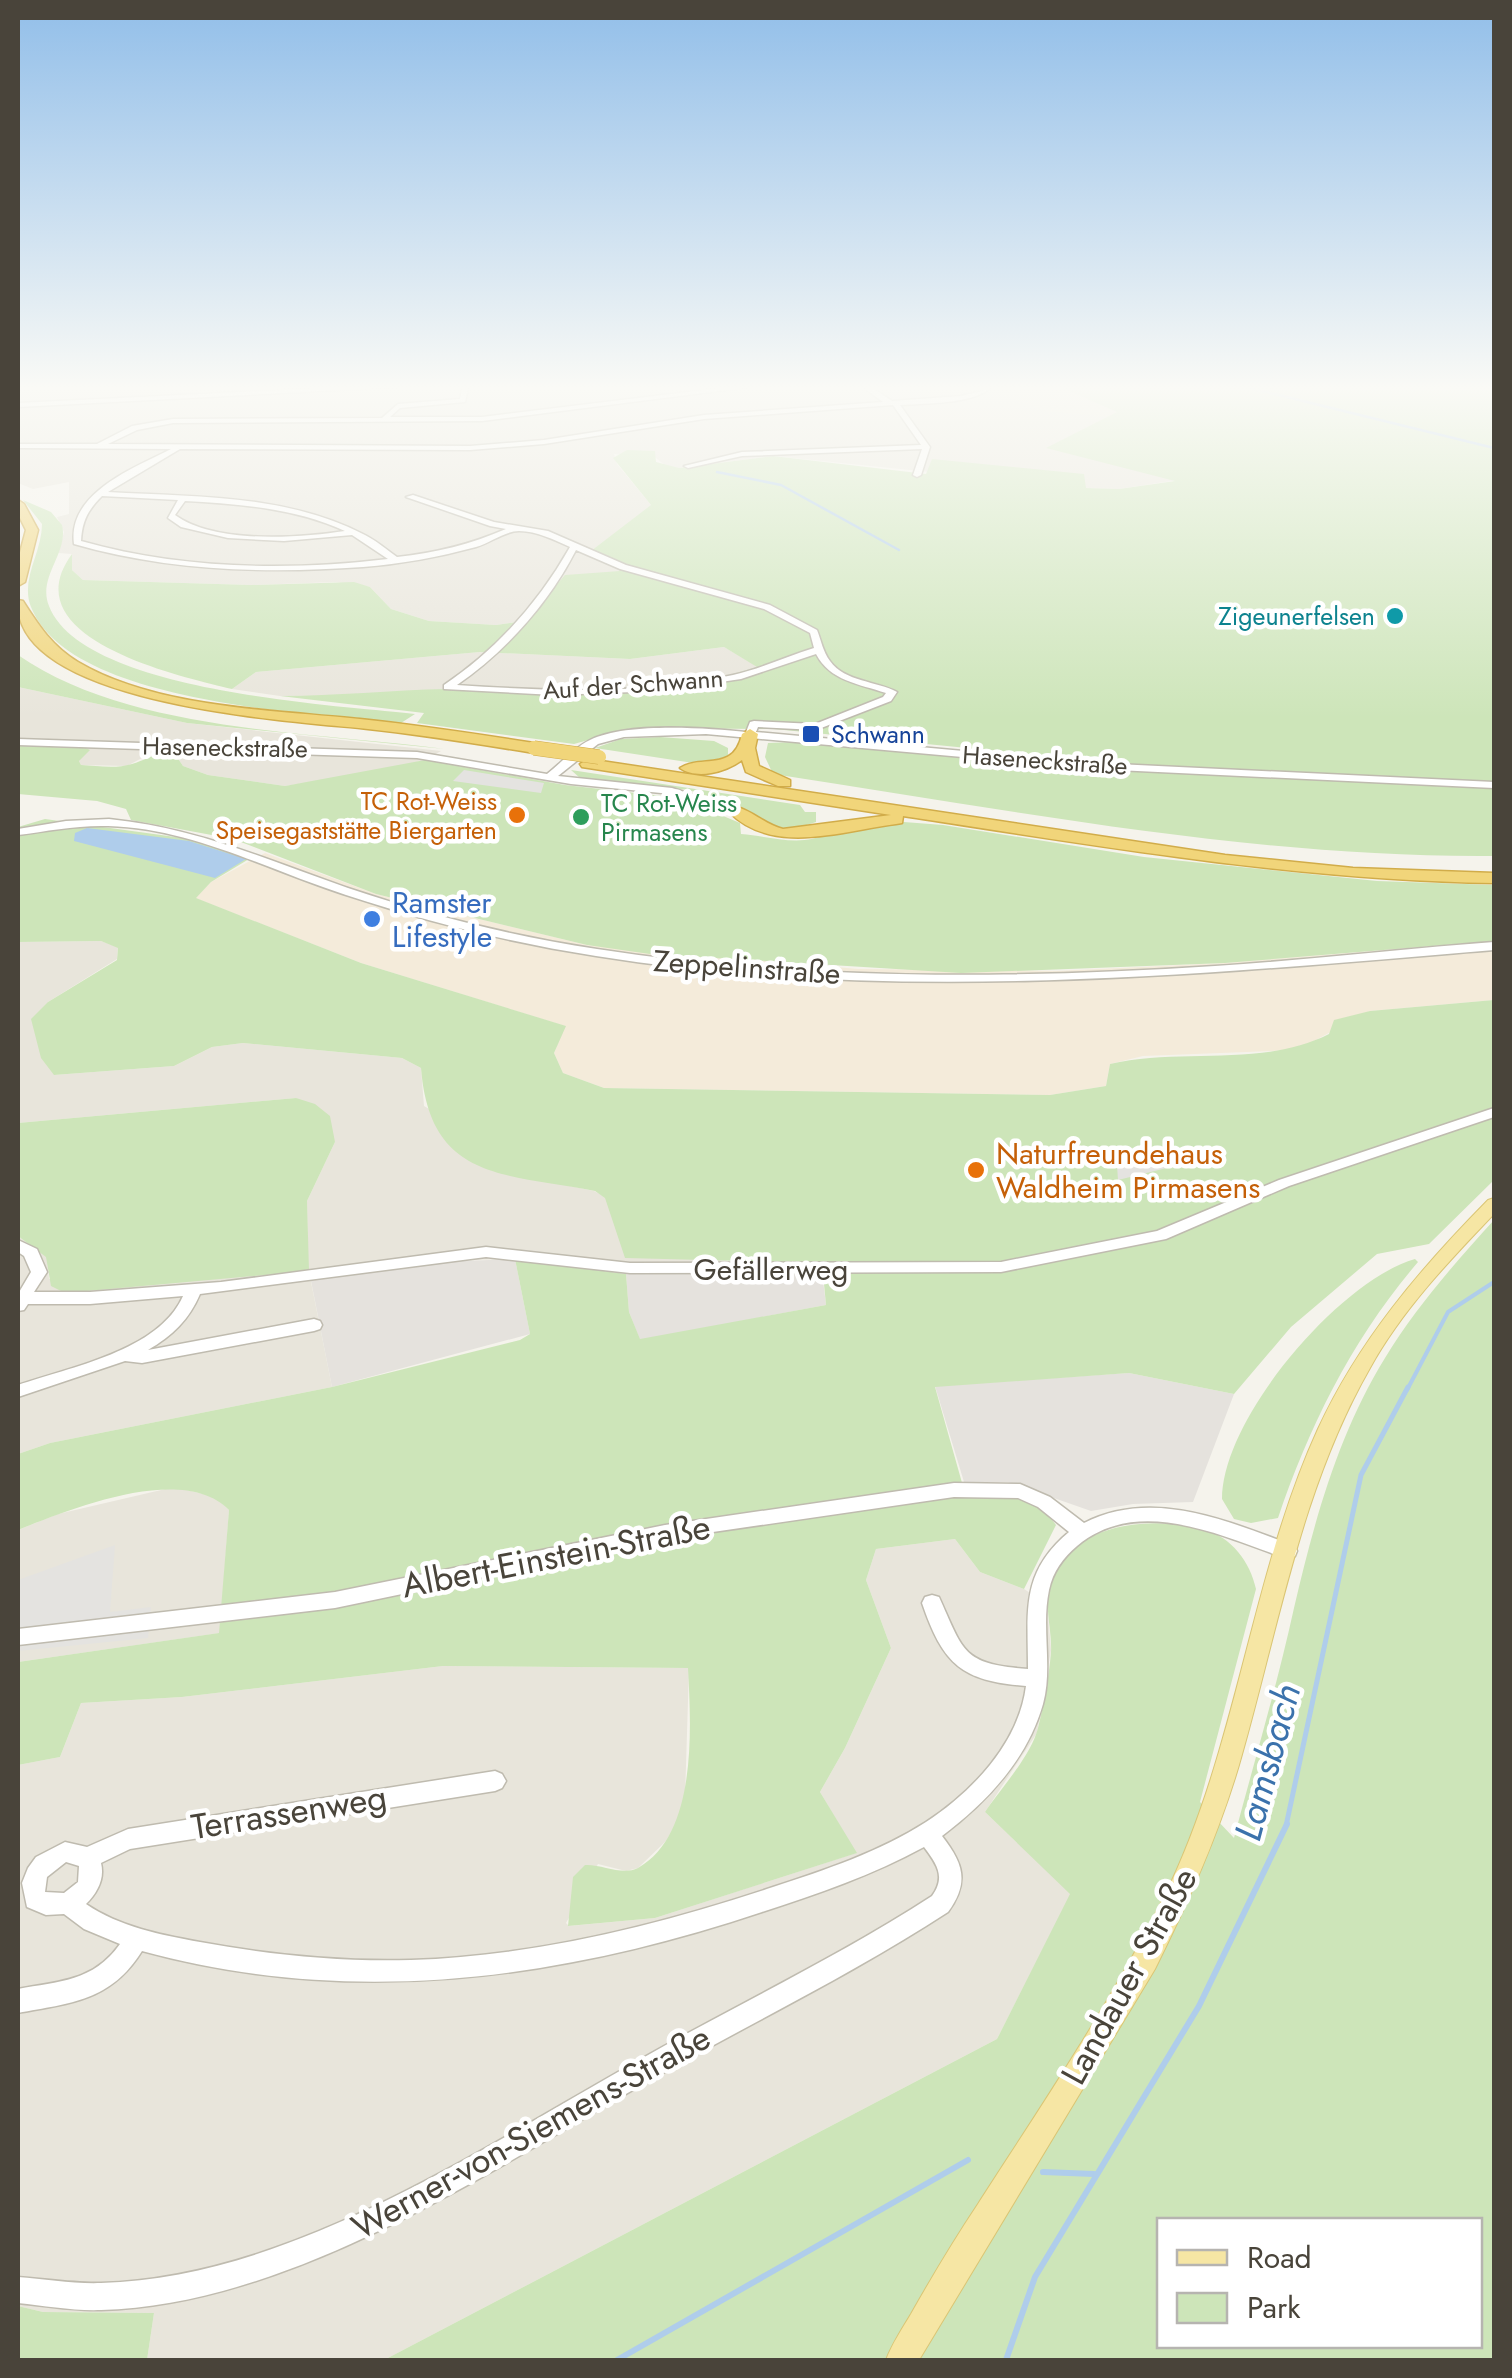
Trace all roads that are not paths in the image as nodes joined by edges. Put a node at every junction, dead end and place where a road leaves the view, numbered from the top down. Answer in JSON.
{"nodes":[{"id":1,"x":100,"y":496,"type":"edge"},
{"id":2,"x":128,"y":496,"type":"edge"},
{"id":3,"x":410,"y":496,"type":"dead end"},
{"id":4,"x":182,"y":500,"type":"junction"},
{"id":5,"x":18,"y":504,"type":"edge"},
{"id":6,"x":514,"y":528,"type":"junction"},
{"id":7,"x":350,"y":533,"type":"junction"},
{"id":8,"x":573,"y":548,"type":"junction"},
{"id":9,"x":394,"y":560,"type":"junction"},
{"id":10,"x":18,"y":582,"type":"edge"},
{"id":11,"x":18,"y":604,"type":"edge"},
{"id":12,"x":18,"y":638,"type":"edge"},
{"id":13,"x":818,"y":650,"type":"junction"},
{"id":14,"x":748,"y":741,"type":"junction"},
{"id":15,"x":18,"y":742,"type":"edge"},
{"id":16,"x":530,"y":751,"type":"junction"},
{"id":17,"x":594,"y":761,"type":"junction"},
{"id":18,"x":664,"y":767,"type":"junction"},
{"id":19,"x":550,"y":777,"type":"junction"},
{"id":20,"x":1494,"y":785,"type":"edge"},
{"id":21,"x":802,"y":788,"type":"junction"},
{"id":22,"x":776,"y":792,"type":"junction"},
{"id":23,"x":737,"y":812,"type":"joint"},
{"id":24,"x":969,"y":822,"type":"junction"},
{"id":25,"x":18,"y":832,"type":"edge"},
{"id":26,"x":806,"y":833,"type":"junction"},
{"id":27,"x":1494,"y":869,"type":"edge"},
{"id":28,"x":1494,"y":878,"type":"edge"},
{"id":29,"x":1494,"y":946,"type":"edge"},
{"id":30,"x":1494,"y":1112,"type":"edge"},
{"id":31,"x":1494,"y":1204,"type":"edge"},
{"id":32,"x":18,"y":1245,"type":"edge"},
{"id":33,"x":194,"y":1290,"type":"junction"},
{"id":34,"x":21,"y":1302,"type":"edge"},
{"id":35,"x":314,"y":1324,"type":"dead end"},
{"id":36,"x":124,"y":1354,"type":"junction"},
{"id":37,"x":18,"y":1391,"type":"edge"},
{"id":38,"x":1082,"y":1532,"type":"junction"},
{"id":39,"x":1288,"y":1551,"type":"junction"},
{"id":40,"x":932,"y":1604,"type":"dead end"},
{"id":41,"x":18,"y":1637,"type":"edge"},
{"id":42,"x":1037,"y":1678,"type":"junction"},
{"id":43,"x":495,"y":1781,"type":"dead end"},
{"id":44,"x":928,"y":1834,"type":"junction"},
{"id":45,"x":88,"y":1858,"type":"junction"},
{"id":46,"x":25,"y":1878,"type":"edge"},
{"id":47,"x":68,"y":1904,"type":"junction"},
{"id":48,"x":136,"y":1938,"type":"junction"},
{"id":49,"x":18,"y":2002,"type":"edge"},
{"id":50,"x":18,"y":2290,"type":"edge"},
{"id":51,"x":902,"y":2360,"type":"edge"}],
"edges":[{"from":1,"to":9,"type":"street"},
{"from":2,"to":4,"type":"street"},
{"from":3,"to":6,"type":"street"},
{"from":4,"to":7,"type":"street"},
{"from":4,"to":7,"type":"street"},
{"from":5,"to":10,"type":"highway"},
{"from":6,"to":8,"type":"street"},
{"from":6,"to":9,"type":"street"},
{"from":7,"to":9,"type":"street"},
{"from":8,"to":13,"type":"street"},
{"from":8,"to":13,"type":"street","name":"Auf der Schwann"},
{"from":11,"to":16,"type":"highway"},
{"from":12,"to":16,"type":"highway"},
{"from":13,"to":14,"type":"street"},
{"from":14,"to":18,"type":"highway"},
{"from":14,"to":19,"type":"street","name":"Haseneckstraße"},
{"from":14,"to":20,"type":"street","name":"Haseneckstraße"},
{"from":14,"to":21,"type":"highway"},
{"from":15,"to":19,"type":"street","name":"Haseneckstraße"},
{"from":16,"to":17,"type":"highway"},
{"from":17,"to":18,"type":"highway"},
{"from":17,"to":22,"type":"highway"},
{"from":18,"to":21,"type":"highway"},
{"from":19,"to":23,"type":"street","name":"Haseneckstraße"},
{"from":21,"to":27,"type":"highway"},
{"from":22,"to":24,"type":"highway"},
{"from":22,"to":26,"type":"highway"},
{"from":23,"to":26,"type":"highway"},
{"from":24,"to":26,"type":"highway"},
{"from":24,"to":28,"type":"highway"},
{"from":25,"to":29,"type":"street","name":"Zeppelinstraße"},
{"from":30,"to":33,"type":"street","name":"Gefällerweg"},
{"from":31,"to":39,"type":"main road","name":"Landauer Straße"},
{"from":32,"to":34,"type":"street"},
{"from":33,"to":34,"type":"street","name":"Gefällerweg"},
{"from":33,"to":36,"type":"street"},
{"from":35,"to":36,"type":"street"},
{"from":36,"to":37,"type":"street"},
{"from":38,"to":39,"type":"street"},
{"from":38,"to":41,"type":"street","name":"Albert-Einstein-Straße"},
{"from":38,"to":42,"type":"street"},
{"from":39,"to":51,"type":"main road","name":"Landauer Straße"},
{"from":40,"to":42,"type":"street"},
{"from":42,"to":44,"type":"street"},
{"from":43,"to":45,"type":"street","name":"Terrassenweg"},
{"from":44,"to":48,"type":"street"},
{"from":44,"to":50,"type":"street","name":"Werner-von-Siemens-Straße"},
{"from":45,"to":46,"type":"street"},
{"from":45,"to":47,"type":"street"},
{"from":46,"to":47,"type":"street"},
{"from":47,"to":48,"type":"street"},
{"from":48,"to":49,"type":"street"}]}
